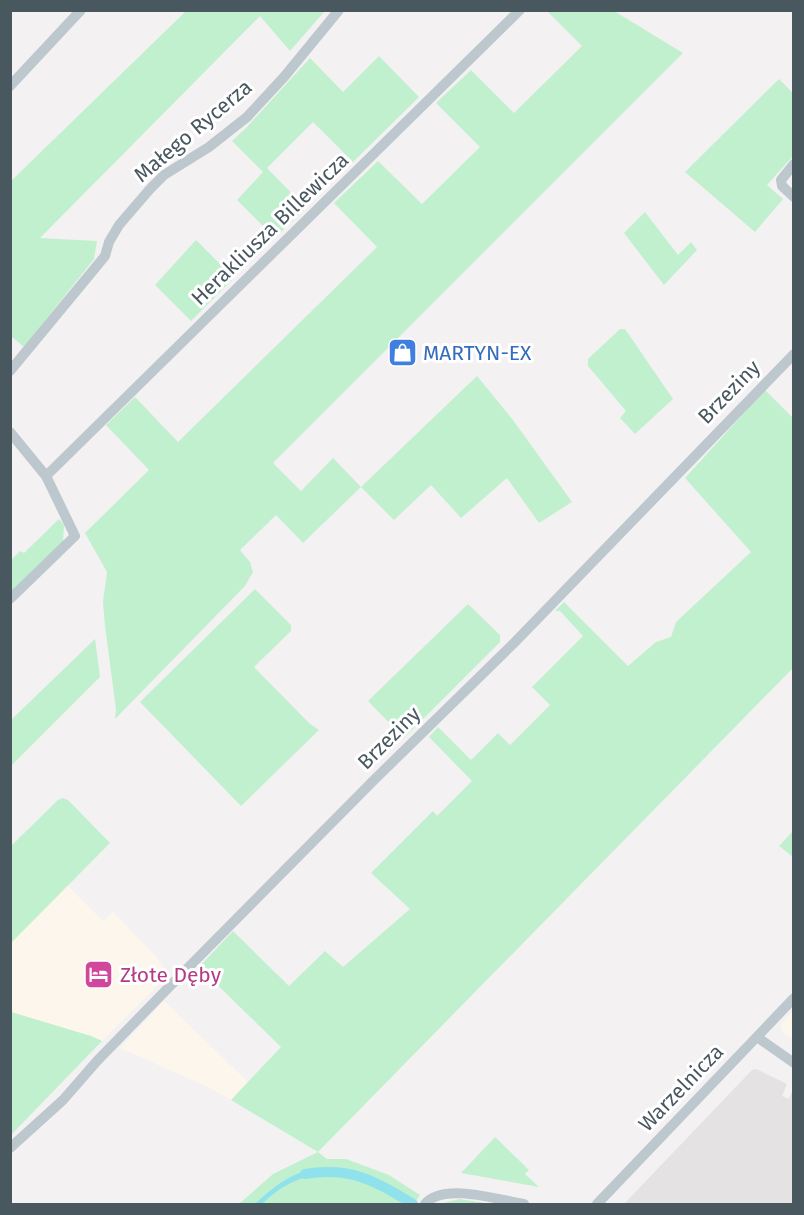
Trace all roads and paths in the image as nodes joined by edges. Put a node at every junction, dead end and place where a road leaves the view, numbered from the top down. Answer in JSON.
{"nodes":[{"id":1,"x":81,"y":10,"type":"edge"},
{"id":2,"x":339,"y":10,"type":"edge"},
{"id":3,"x":520,"y":10,"type":"edge"},
{"id":4,"x":10,"y":86,"type":"edge"},
{"id":5,"x":794,"y":164,"type":"edge"},
{"id":6,"x":794,"y":197,"type":"edge"},
{"id":7,"x":794,"y":354,"type":"edge"},
{"id":8,"x":10,"y":370,"type":"edge"},
{"id":9,"x":10,"y":432,"type":"edge"},
{"id":10,"x":46,"y":476,"type":"junction"},
{"id":11,"x":10,"y":599,"type":"edge"},
{"id":12,"x":794,"y":998,"type":"edge"},
{"id":13,"x":757,"y":1037,"type":"junction"},
{"id":14,"x":794,"y":1063,"type":"edge"},
{"id":15,"x":10,"y":1148,"type":"edge"},
{"id":16,"x":426,"y":1203,"type":"edge"},
{"id":17,"x":524,"y":1204,"type":"edge"},
{"id":18,"x":597,"y":1204,"type":"edge"}],
"edges":[{"from":1,"to":4,"type":"street"},
{"from":2,"to":8,"type":"street","name":"Małego Rycerza"},
{"from":3,"to":10,"type":"street","name":"Herakliusza Billewicza"},
{"from":5,"to":6,"type":"street"},
{"from":7,"to":15,"type":"street","name":"Brzeziny"},
{"from":9,"to":10,"type":"street"},
{"from":10,"to":11,"type":"street"},
{"from":12,"to":13,"type":"street","name":"Warzelnicza"},
{"from":13,"to":14,"type":"street"},
{"from":13,"to":18,"type":"street","name":"Warzelnicza"},
{"from":16,"to":17,"type":"street"}]}
